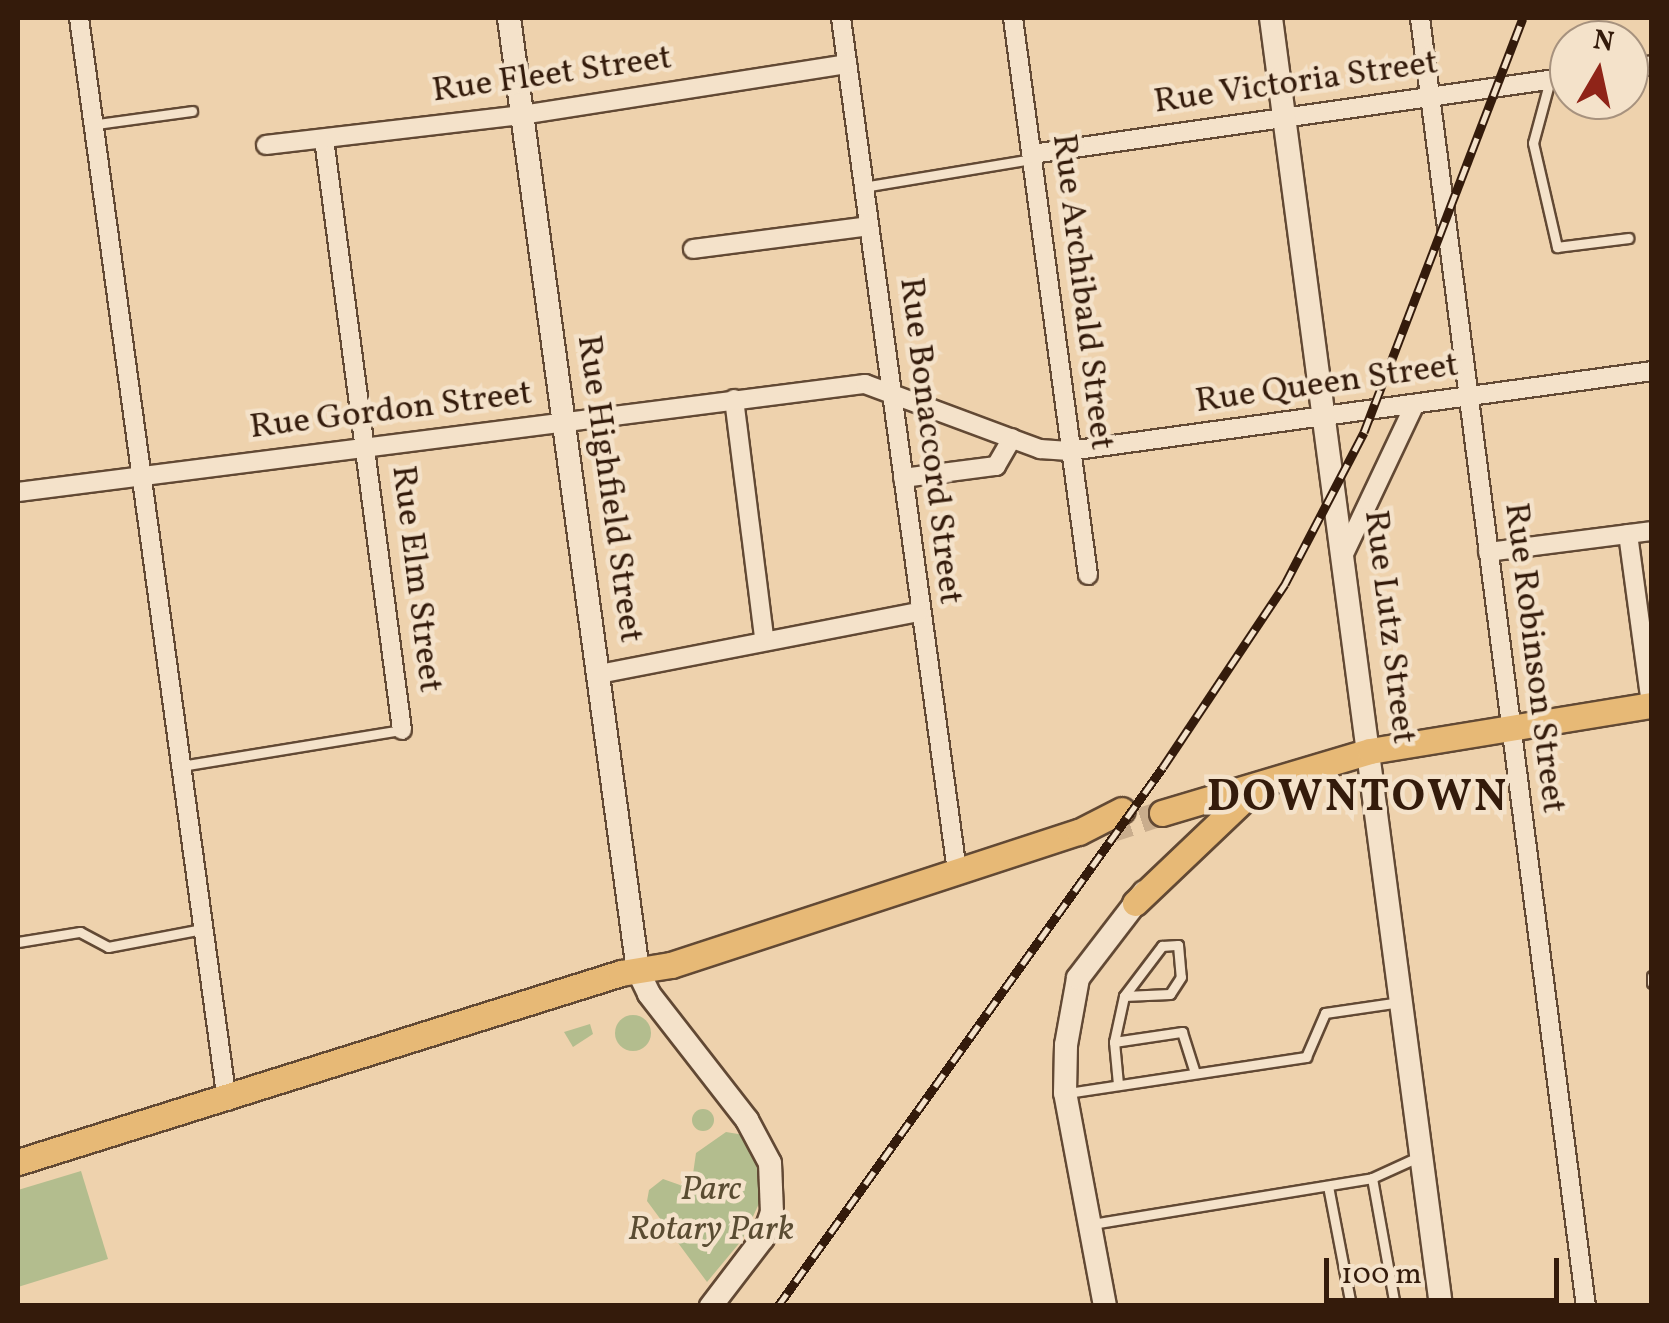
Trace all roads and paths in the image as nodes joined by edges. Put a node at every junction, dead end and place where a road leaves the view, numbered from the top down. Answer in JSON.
{"nodes":[{"id":1,"x":80,"y":18,"type":"edge"},
{"id":2,"x":510,"y":18,"type":"edge"},
{"id":3,"x":841,"y":18,"type":"edge"},
{"id":4,"x":1013,"y":18,"type":"edge"},
{"id":5,"x":1271,"y":18,"type":"edge"},
{"id":6,"x":1420,"y":18,"type":"edge"},
{"id":7,"x":847,"y":64,"type":"junction"},
{"id":8,"x":1549,"y":80,"type":"edge"},
{"id":9,"x":1430,"y":98,"type":"junction"},
{"id":10,"x":1549,"y":104,"type":"edge"},
{"id":11,"x":192,"y":111,"type":"dead end"},
{"id":12,"x":522,"y":115,"type":"junction"},
{"id":13,"x":1286,"y":118,"type":"junction"},
{"id":14,"x":97,"y":124,"type":"junction"},
{"id":15,"x":324,"y":138,"type":"junction"},
{"id":16,"x":266,"y":145,"type":"dead end"},
{"id":17,"x":1033,"y":157,"type":"junction"},
{"id":18,"x":864,"y":186,"type":"junction"},
{"id":19,"x":868,"y":226,"type":"junction"},
{"id":20,"x":1628,"y":238,"type":"dead end"},
{"id":21,"x":693,"y":250,"type":"dead end"},
{"id":22,"x":1652,"y":372,"type":"edge"},
{"id":23,"x":892,"y":392,"type":"junction"},
{"id":24,"x":1468,"y":397,"type":"junction"},
{"id":25,"x":734,"y":399,"type":"junction"},
{"id":26,"x":1415,"y":404,"type":"junction"},
{"id":27,"x":1326,"y":417,"type":"junction"},
{"id":28,"x":566,"y":421,"type":"junction"},
{"id":29,"x":1012,"y":438,"type":"junction"},
{"id":30,"x":367,"y":448,"type":"junction"},
{"id":31,"x":1069,"y":451,"type":"junction"},
{"id":32,"x":143,"y":475,"type":"junction"},
{"id":33,"x":903,"y":478,"type":"junction"},
{"id":34,"x":18,"y":492,"type":"edge"},
{"id":35,"x":1652,"y":530,"type":"edge"},
{"id":36,"x":1628,"y":534,"type":"junction"},
{"id":37,"x":1345,"y":552,"type":"junction"},
{"id":38,"x":1488,"y":552,"type":"junction"},
{"id":39,"x":1088,"y":575,"type":"dead end"},
{"id":40,"x":919,"y":612,"type":"junction"},
{"id":41,"x":764,"y":638,"type":"junction"},
{"id":42,"x":598,"y":674,"type":"junction"},
{"id":43,"x":1651,"y":705,"type":"edge"},
{"id":44,"x":1508,"y":724,"type":"junction"},
{"id":45,"x":402,"y":730,"type":"joint"},
{"id":46,"x":1370,"y":751,"type":"junction"},
{"id":47,"x":181,"y":766,"type":"junction"},
{"id":48,"x":1274,"y":778,"type":"junction"},
{"id":49,"x":1203,"y":797,"type":"junction"},
{"id":50,"x":1169,"y":804,"type":"tunnel mouth"},
{"id":51,"x":1114,"y":820,"type":"tunnel mouth"},
{"id":52,"x":957,"y":872,"type":"junction"},
{"id":53,"x":1135,"y":903,"type":"junction"},
{"id":54,"x":202,"y":929,"type":"junction"},
{"id":55,"x":18,"y":942,"type":"edge"},
{"id":56,"x":638,"y":971,"type":"junction"},
{"id":57,"x":1124,"y":996,"type":"junction"},
{"id":58,"x":1403,"y":1002,"type":"junction"},
{"id":59,"x":1114,"y":1042,"type":"junction"},
{"id":60,"x":1195,"y":1073,"type":"junction"},
{"id":61,"x":1118,"y":1084,"type":"junction"},
{"id":62,"x":1065,"y":1093,"type":"junction"},
{"id":63,"x":227,"y":1102,"type":"junction"},
{"id":64,"x":1420,"y":1156,"type":"junction"},
{"id":65,"x":18,"y":1162,"type":"edge"},
{"id":66,"x":1372,"y":1178,"type":"junction"},
{"id":67,"x":1328,"y":1186,"type":"junction"},
{"id":68,"x":1089,"y":1224,"type":"junction"},
{"id":69,"x":711,"y":1306,"type":"edge"},
{"id":70,"x":1105,"y":1306,"type":"edge"},
{"id":71,"x":1350,"y":1306,"type":"edge"},
{"id":72,"x":1395,"y":1306,"type":"edge"},
{"id":73,"x":1441,"y":1306,"type":"edge"},
{"id":74,"x":1586,"y":1306,"type":"edge"}],
"edges":[{"from":1,"to":14,"type":"street"},
{"from":2,"to":12,"type":"street","name":"Rue Highfield Street"},
{"from":3,"to":7,"type":"street","name":"Rue Bonaccord Street"},
{"from":4,"to":17,"type":"street","name":"Rue Archibald Street"},
{"from":5,"to":13,"type":"street","name":"Rue Lutz Street"},
{"from":6,"to":9,"type":"street","name":"Rue Robinson Street"},
{"from":7,"to":12,"type":"street","name":"Rue Fleet Street"},
{"from":7,"to":18,"type":"street","name":"Rue Bonaccord Street"},
{"from":8,"to":9,"type":"street","name":"Rue Victoria Street"},
{"from":9,"to":13,"type":"street","name":"Rue Victoria Street"},
{"from":9,"to":24,"type":"street","name":"Rue Robinson Street"},
{"from":10,"to":20,"type":"lane"},
{"from":11,"to":14,"type":"lane"},
{"from":12,"to":15,"type":"street","name":"Rue Fleet Street"},
{"from":12,"to":28,"type":"street","name":"Rue Highfield Street"},
{"from":13,"to":17,"type":"street","name":"Rue Victoria Street"},
{"from":13,"to":27,"type":"street","name":"Rue Lutz Street"},
{"from":14,"to":32,"type":"street"},
{"from":15,"to":16,"type":"street","name":"Rue Fleet Street"},
{"from":15,"to":30,"type":"street","name":"Rue Elm Street"},
{"from":17,"to":18,"type":"lane"},
{"from":17,"to":31,"type":"street","name":"Rue Archibald Street"},
{"from":18,"to":19,"type":"street","name":"Rue Bonaccord Street"},
{"from":19,"to":21,"type":"street"},
{"from":19,"to":23,"type":"street","name":"Rue Bonaccord Street"},
{"from":22,"to":24,"type":"street","name":"Rue Queen Street"},
{"from":23,"to":25,"type":"street","name":"Rue Gordon Street"},
{"from":23,"to":29,"type":"street","name":"Rue Queen Street"},
{"from":23,"to":33,"type":"street","name":"Rue Bonaccord Street"},
{"from":24,"to":26,"type":"street","name":"Rue Queen Street"},
{"from":24,"to":38,"type":"street","name":"Rue Robinson Street"},
{"from":25,"to":28,"type":"street","name":"Rue Gordon Street"},
{"from":25,"to":41,"type":"street"},
{"from":26,"to":27,"type":"street","name":"Rue Queen Street"},
{"from":26,"to":37,"type":"street"},
{"from":27,"to":31,"type":"street","name":"Rue Queen Street"},
{"from":27,"to":37,"type":"street","name":"Rue Lutz Street"},
{"from":28,"to":30,"type":"street","name":"Rue Gordon Street"},
{"from":28,"to":42,"type":"street","name":"Rue Highfield Street"},
{"from":29,"to":31,"type":"street","name":"Rue Queen Street"},
{"from":29,"to":33,"type":"street"},
{"from":30,"to":32,"type":"street","name":"Rue Gordon Street"},
{"from":30,"to":45,"type":"street","name":"Rue Elm Street"},
{"from":31,"to":39,"type":"street","name":"Rue Archibald Street"},
{"from":32,"to":34,"type":"street","name":"Rue Gordon Street"},
{"from":32,"to":47,"type":"street"},
{"from":33,"to":40,"type":"street","name":"Rue Bonaccord Street"},
{"from":35,"to":36,"type":"street"},
{"from":36,"to":38,"type":"street"},
{"from":36,"to":43,"type":"street"},
{"from":37,"to":46,"type":"street","name":"Rue Lutz Street"},
{"from":38,"to":44,"type":"street","name":"Rue Robinson Street"},
{"from":40,"to":41,"type":"street"},
{"from":40,"to":52,"type":"street","name":"Rue Bonaccord Street"},
{"from":41,"to":42,"type":"street"},
{"from":42,"to":56,"type":"street","name":"Rue Highfield Street"},
{"from":43,"to":44,"type":"main road"},
{"from":44,"to":46,"type":"main road"},
{"from":44,"to":74,"type":"street","name":"Rue Robinson Street"},
{"from":45,"to":47,"type":"lane"},
{"from":46,"to":48,"type":"main road"},
{"from":46,"to":58,"type":"street","name":"Rue Lutz Street"},
{"from":47,"to":54,"type":"street"},
{"from":48,"to":49,"type":"main road"},
{"from":48,"to":53,"type":"main road"},
{"from":49,"to":50,"type":"main road"},
{"from":49,"to":53,"type":"street"},
{"from":51,"to":52,"type":"main road"},
{"from":52,"to":56,"type":"main road"},
{"from":53,"to":62,"type":"street"},
{"from":54,"to":55,"type":"lane"},
{"from":54,"to":63,"type":"street"},
{"from":56,"to":63,"type":"main road"},
{"from":56,"to":69,"type":"street"},
{"from":57,"to":57,"type":"lane"},
{"from":57,"to":59,"type":"lane"},
{"from":58,"to":60,"type":"lane"},
{"from":58,"to":64,"type":"street","name":"Rue Lutz Street"},
{"from":59,"to":60,"type":"lane"},
{"from":59,"to":61,"type":"lane"},
{"from":60,"to":61,"type":"lane"},
{"from":61,"to":62,"type":"lane"},
{"from":62,"to":68,"type":"street"},
{"from":63,"to":65,"type":"main road"},
{"from":64,"to":66,"type":"lane"},
{"from":64,"to":73,"type":"street","name":"Rue Lutz Street"},
{"from":66,"to":67,"type":"lane"},
{"from":66,"to":72,"type":"lane"},
{"from":67,"to":68,"type":"lane"},
{"from":67,"to":71,"type":"lane"},
{"from":68,"to":70,"type":"street"}]}
